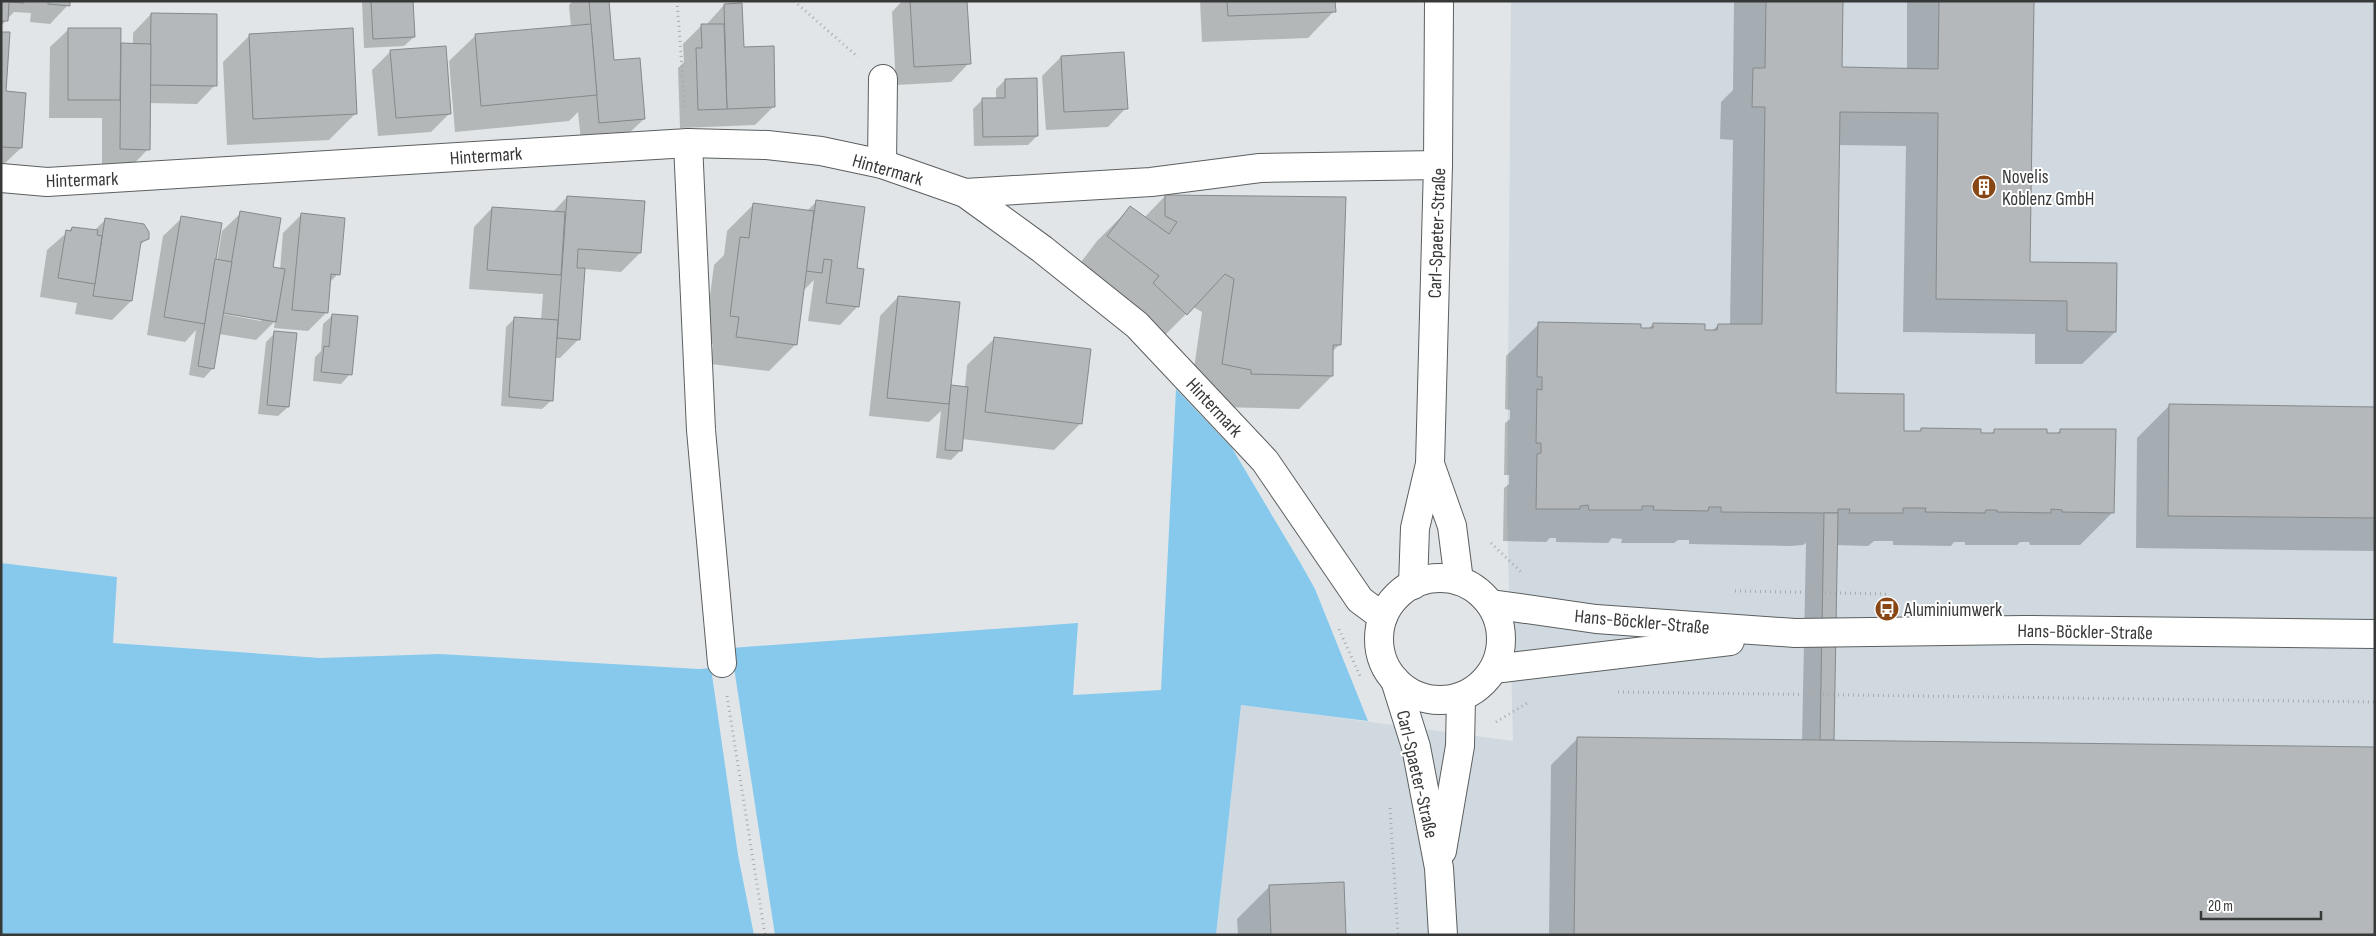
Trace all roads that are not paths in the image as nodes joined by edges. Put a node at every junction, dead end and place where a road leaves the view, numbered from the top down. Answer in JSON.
{"nodes":[{"id":1,"x":1439,"y":1,"type":"edge"},
{"id":2,"x":883,"y":79,"type":"road end"},
{"id":3,"x":688,"y":143,"type":"junction"},
{"id":4,"x":882,"y":164,"type":"junction"},
{"id":5,"x":1438,"y":165,"type":"junction"},
{"id":6,"x":1,"y":178,"type":"edge"},
{"id":7,"x":965,"y":193,"type":"junction"},
{"id":8,"x":1430,"y":464,"type":"junction"},
{"id":9,"x":1459,"y":581,"type":"junction"},
{"id":10,"x":1413,"y":585,"type":"junction"},
{"id":11,"x":1490,"y":604,"type":"junction"},
{"id":12,"x":1383,"y":616,"type":"junction"},
{"id":13,"x":1795,"y":633,"type":"junction"},
{"id":14,"x":2375,"y":634,"type":"edge"},
{"id":15,"x":722,"y":663,"type":"road end"},
{"id":16,"x":1494,"y":669,"type":"junction"},
{"id":17,"x":1395,"y":680,"type":"junction"},
{"id":18,"x":1461,"y":697,"type":"junction"},
{"id":19,"x":1439,"y":868,"type":"junction"},
{"id":20,"x":1443,"y":935,"type":"edge"}],
"edges":[{"from":1,"to":5,"type":"street","name":"Carl-Spaeter-Straße"},
{"from":2,"to":4,"type":"street"},
{"from":3,"to":4,"type":"street","name":"Hintermark"},
{"from":3,"to":6,"type":"street","name":"Hintermark"},
{"from":3,"to":15,"type":"street"},
{"from":4,"to":7,"type":"street","name":"Hintermark"},
{"from":5,"to":7,"type":"street","name":"Hintermark"},
{"from":5,"to":8,"type":"street","name":"Carl-Spaeter-Straße"},
{"from":7,"to":12,"type":"street","name":"Hintermark"},
{"from":8,"to":9,"type":"street","name":"Carl-Spaeter-Straße"},
{"from":8,"to":10,"type":"street","name":"Carl-Spaeter-Straße"},
{"from":9,"to":10,"type":"street","name":"Carl-Spaeter-Straße"},
{"from":9,"to":11,"type":"street","name":"Carl-Spaeter-Straße"},
{"from":10,"to":12,"type":"street","name":"Carl-Spaeter-Straße"},
{"from":11,"to":13,"type":"street","name":"Hans-Böckler-Straße"},
{"from":11,"to":16,"type":"street","name":"Carl-Spaeter-Straße"},
{"from":12,"to":17,"type":"street","name":"Carl-Spaeter-Straße"},
{"from":13,"to":14,"type":"street","name":"Hans-Böckler-Straße"},
{"from":13,"to":16,"type":"street","name":"Hans-Böckler-Straße"},
{"from":16,"to":18,"type":"street","name":"Carl-Spaeter-Straße"},
{"from":17,"to":18,"type":"street","name":"Carl-Spaeter-Straße"},
{"from":17,"to":19,"type":"street","name":"Carl-Spaeter-Straße"},
{"from":18,"to":19,"type":"street","name":"Carl-Spaeter-Straße"},
{"from":19,"to":20,"type":"street","name":"Carl-Spaeter-Straße"}]}
